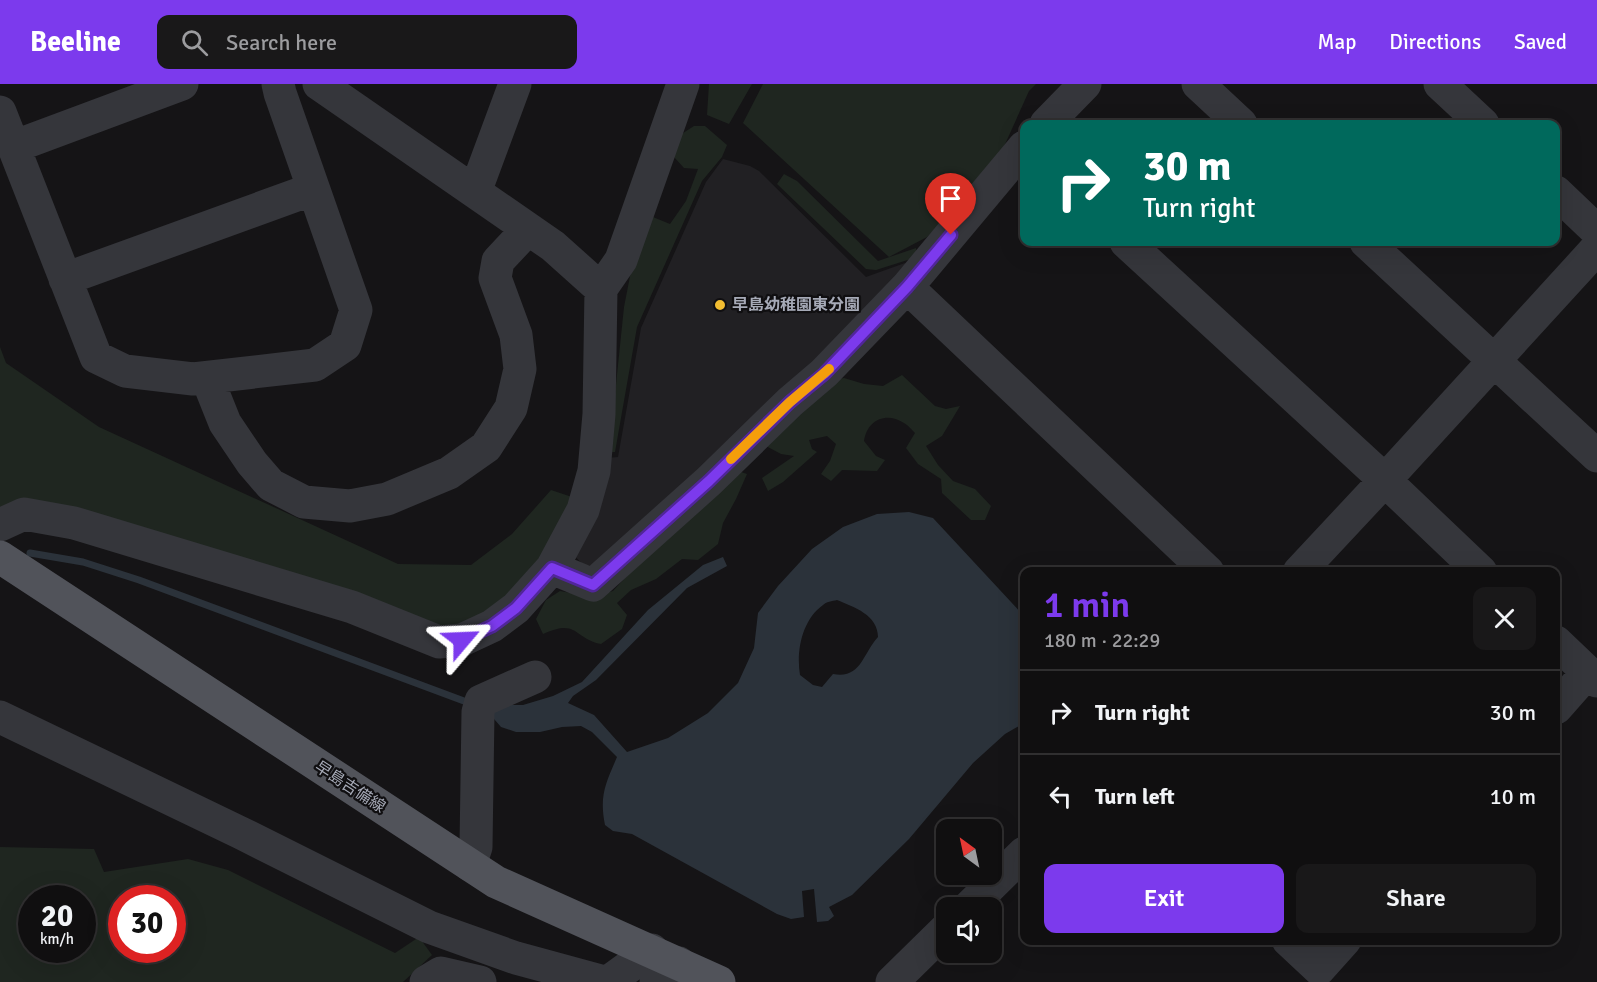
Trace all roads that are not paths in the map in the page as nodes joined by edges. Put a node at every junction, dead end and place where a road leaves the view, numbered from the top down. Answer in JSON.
{"nodes":[{"id":1,"x":182,"y":84,"type":"edge"},
{"id":2,"x":278,"y":84,"type":"edge"},
{"id":3,"x":319,"y":84,"type":"edge"},
{"id":4,"x":515,"y":84,"type":"edge"},
{"id":5,"x":683,"y":84,"type":"edge"},
{"id":6,"x":1085,"y":84,"type":"edge"},
{"id":7,"x":1198,"y":84,"type":"edge"},
{"id":8,"x":1440,"y":84,"type":"edge"},
{"id":9,"x":353,"y":95,"type":"edge"},
{"id":10,"x":0,"y":112,"type":"edge"},
{"id":11,"x":1050,"y":120,"type":"edge"},
{"id":12,"x":1237,"y":120,"type":"edge"},
{"id":13,"x":1479,"y":120,"type":"edge"},
{"id":14,"x":13,"y":147,"type":"junction"},
{"id":15,"x":1020,"y":152,"type":"edge"},
{"id":16,"x":313,"y":189,"type":"junction"},
{"id":17,"x":475,"y":192,"type":"junction"},
{"id":18,"x":1560,"y":196,"type":"edge"},
{"id":19,"x":528,"y":229,"type":"junction"},
{"id":20,"x":1597,"y":231,"type":"edge"},
{"id":21,"x":1130,"y":246,"type":"edge"},
{"id":22,"x":1370,"y":246,"type":"edge"},
{"id":23,"x":1597,"y":248,"type":"edge"},
{"id":24,"x":65,"y":279,"type":"junction"},
{"id":25,"x":907,"y":287,"type":"junction"},
{"id":26,"x":601,"y":289,"type":"junction"},
{"id":27,"x":1493,"y":361,"type":"junction"},
{"id":28,"x":207,"y":378,"type":"junction"},
{"id":29,"x":1597,"y":456,"type":"edge"},
{"id":30,"x":1385,"y":480,"type":"junction"},
{"id":31,"x":0,"y":525,"type":"edge"},
{"id":32,"x":0,"y":557,"type":"edge"},
{"id":33,"x":1203,"y":567,"type":"edge"},
{"id":34,"x":1304,"y":567,"type":"edge"},
{"id":35,"x":1476,"y":567,"type":"edge"},
{"id":36,"x":552,"y":568,"type":"junction"},
{"id":37,"x":1560,"y":646,"type":"edge"},
{"id":38,"x":1592,"y":677,"type":"edge"},
{"id":39,"x":535,"y":678,"type":"dead end"},
{"id":40,"x":1560,"y":705,"type":"edge"},
{"id":41,"x":0,"y":717,"type":"edge"},
{"id":42,"x":1020,"y":857,"type":"edge"},
{"id":43,"x":470,"y":865,"type":"junction"},
{"id":44,"x":979,"y":897,"type":"edge"},
{"id":45,"x":936,"y":939,"type":"edge"},
{"id":46,"x":1293,"y":945,"type":"edge"},
{"id":47,"x":1341,"y":945,"type":"edge"},
{"id":48,"x":662,"y":965,"type":"edge"},
{"id":49,"x":1326,"y":975,"type":"edge"},
{"id":50,"x":426,"y":982,"type":"edge"},
{"id":51,"x":480,"y":982,"type":"edge"},
{"id":52,"x":606,"y":982,"type":"edge"},
{"id":53,"x":719,"y":982,"type":"edge"},
{"id":54,"x":892,"y":982,"type":"edge"}],
"edges":[{"from":1,"to":14,"type":"street"},
{"from":2,"to":16,"type":"street"},
{"from":3,"to":9,"type":"street"},
{"from":4,"to":17,"type":"street"},
{"from":5,"to":26,"type":"street"},
{"from":6,"to":11,"type":"street"},
{"from":7,"to":12,"type":"street"},
{"from":8,"to":13,"type":"street"},
{"from":9,"to":17,"type":"street"},
{"from":10,"to":14,"type":"street"},
{"from":14,"to":24,"type":"street"},
{"from":15,"to":25,"type":"street"},
{"from":16,"to":24,"type":"street"},
{"from":16,"to":28,"type":"street"},
{"from":17,"to":19,"type":"street"},
{"from":18,"to":20,"type":"street"},
{"from":19,"to":26,"type":"street"},
{"from":19,"to":28,"type":"street"},
{"from":21,"to":30,"type":"street"},
{"from":22,"to":27,"type":"street"},
{"from":23,"to":27,"type":"street"},
{"from":24,"to":28,"type":"street"},
{"from":25,"to":33,"type":"street"},
{"from":25,"to":36,"type":"street"},
{"from":26,"to":36,"type":"street"},
{"from":27,"to":29,"type":"street"},
{"from":27,"to":30,"type":"street"},
{"from":30,"to":34,"type":"street"},
{"from":30,"to":35,"type":"street"},
{"from":31,"to":36,"type":"street"},
{"from":32,"to":43,"type":"main road","name":"早島吉備線"},
{"from":37,"to":38,"type":"street"},
{"from":38,"to":40,"type":"street"},
{"from":39,"to":43,"type":"street"},
{"from":41,"to":52,"type":"street"},
{"from":42,"to":44,"type":"street"},
{"from":43,"to":48,"type":"main road","name":"早島吉備線"},
{"from":45,"to":54,"type":"street"},
{"from":46,"to":49,"type":"street"},
{"from":47,"to":49,"type":"street"},
{"from":48,"to":52,"type":"street"},
{"from":48,"to":53,"type":"main road","name":"早島吉備線"},
{"from":50,"to":51,"type":"street"}]}
